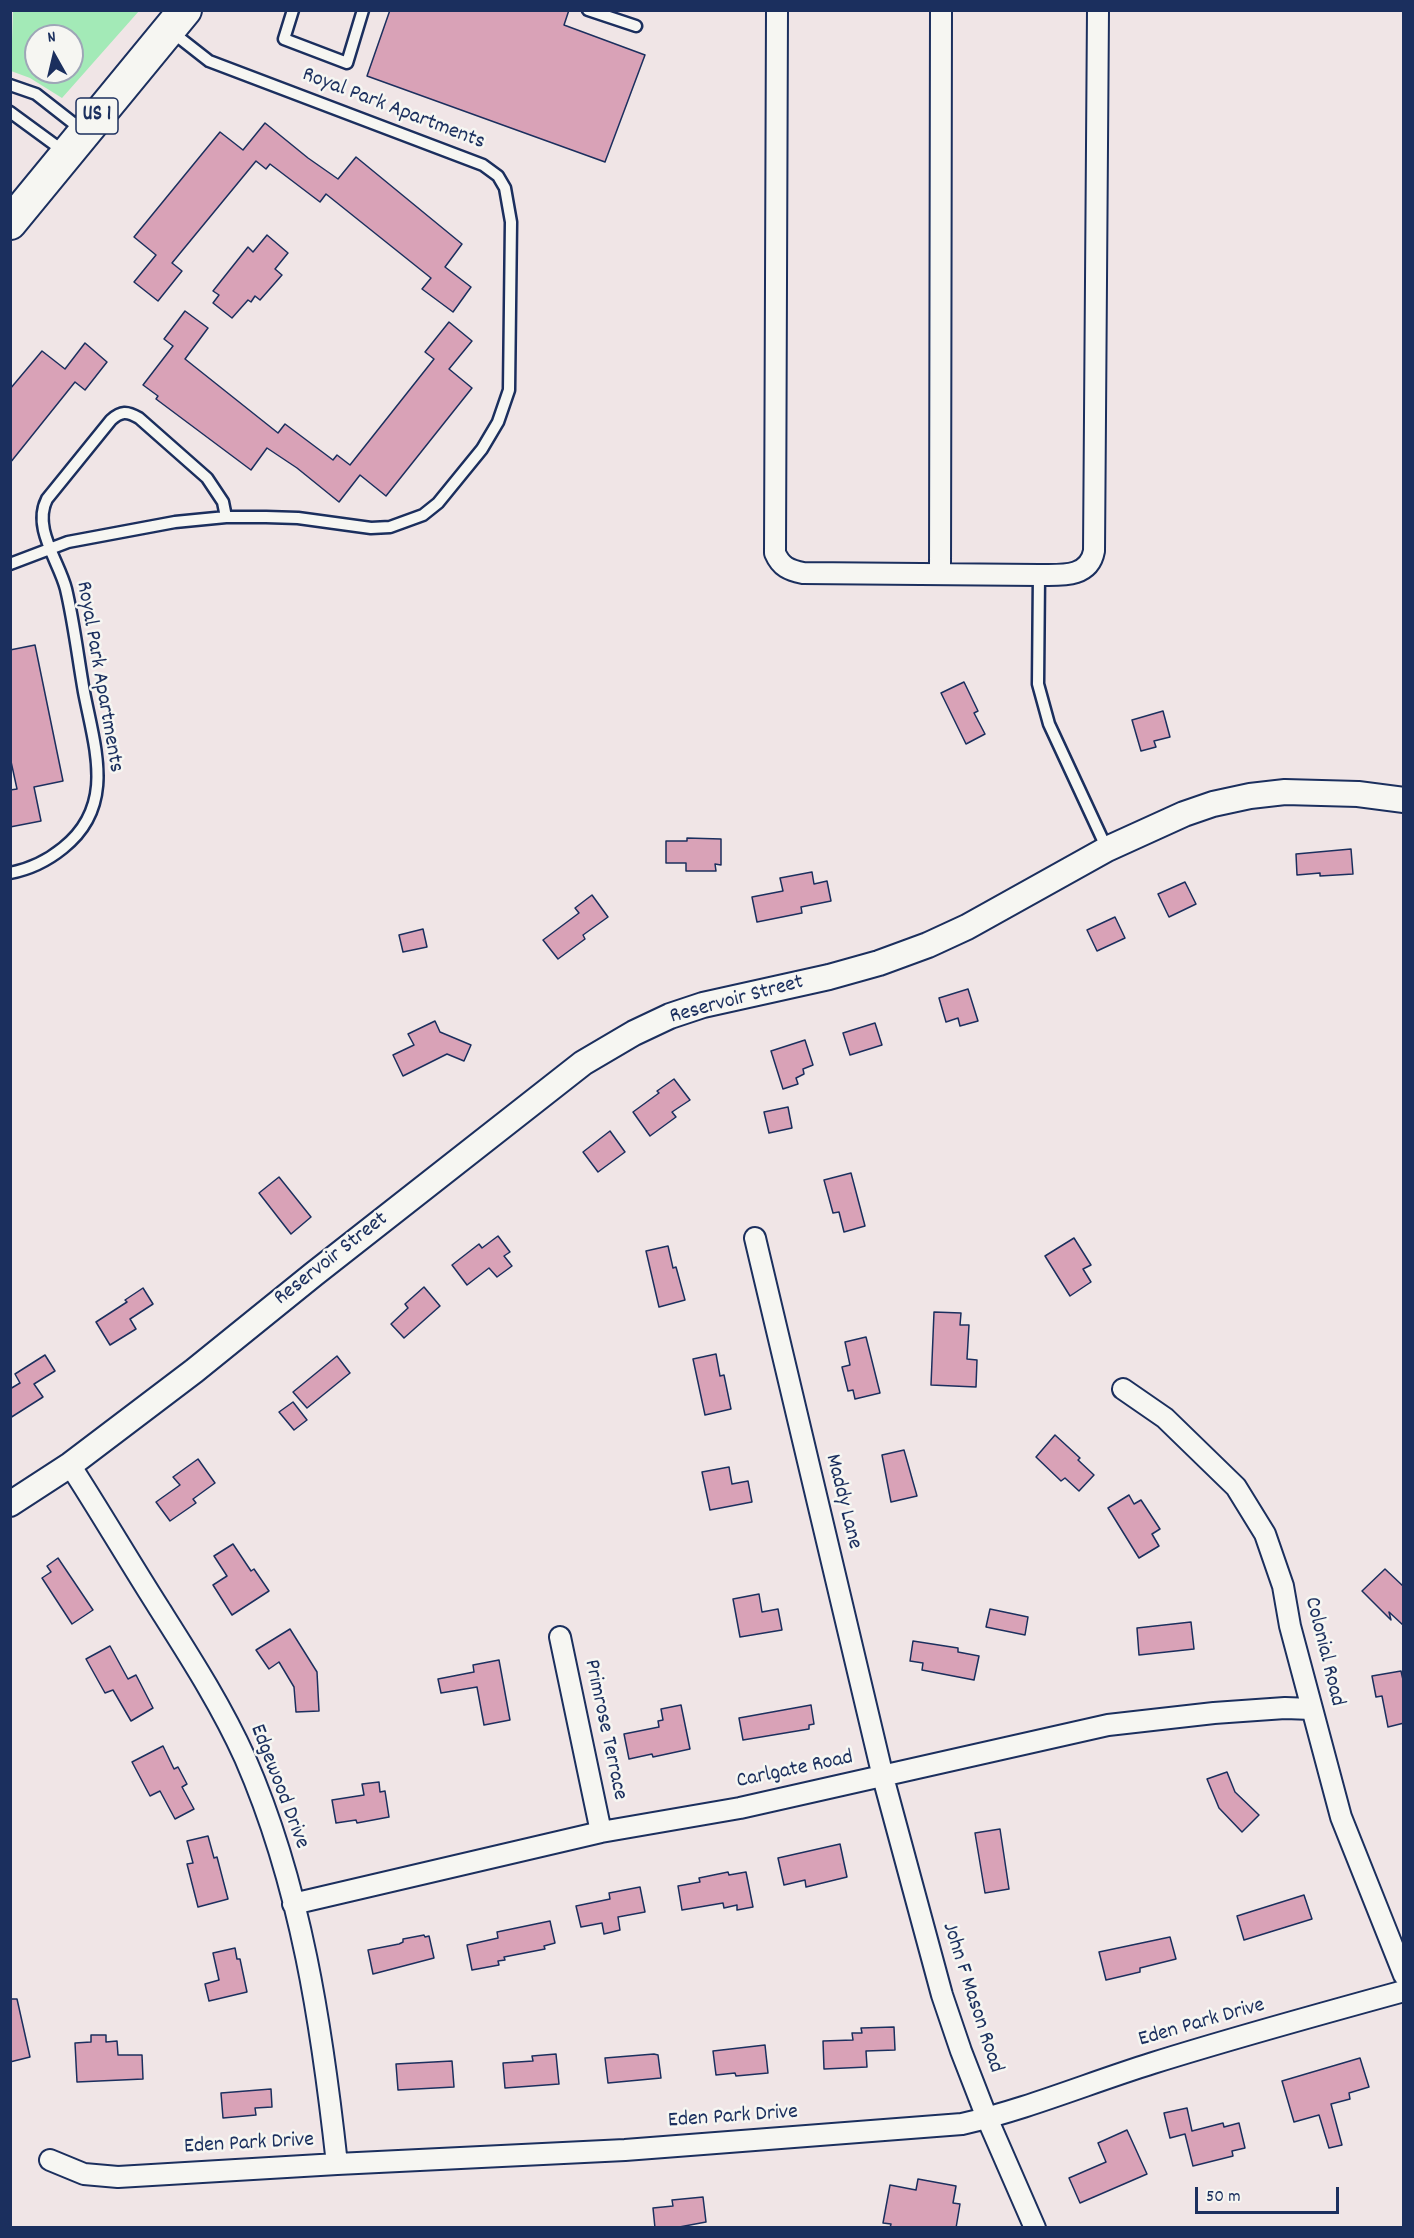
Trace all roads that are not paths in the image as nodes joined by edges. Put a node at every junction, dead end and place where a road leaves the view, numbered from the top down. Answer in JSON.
{"nodes":[{"id":1,"x":293,"y":10,"type":"edge"},
{"id":2,"x":363,"y":10,"type":"edge"},
{"id":3,"x":588,"y":10,"type":"edge"},
{"id":4,"x":777,"y":10,"type":"edge"},
{"id":5,"x":940,"y":10,"type":"edge"},
{"id":6,"x":1098,"y":10,"type":"edge"},
{"id":7,"x":177,"y":20,"type":"edge"},
{"id":8,"x":636,"y":26,"type":"dead end"},
{"id":9,"x":10,"y":85,"type":"edge"},
{"id":10,"x":10,"y":112,"type":"edge"},
{"id":11,"x":76,"y":143,"type":"junction"},
{"id":12,"x":10,"y":223,"type":"edge"},
{"id":13,"x":226,"y":517,"type":"junction"},
{"id":14,"x":50,"y":548,"type":"junction"},
{"id":15,"x":10,"y":564,"type":"edge"},
{"id":16,"x":940,"y":573,"type":"junction"},
{"id":17,"x":1039,"y":575,"type":"junction"},
{"id":18,"x":1404,"y":800,"type":"edge"},
{"id":19,"x":1107,"y":849,"type":"junction"},
{"id":20,"x":10,"y":873,"type":"edge"},
{"id":21,"x":755,"y":1239,"type":"dead end"},
{"id":22,"x":1124,"y":1389,"type":"dead end"},
{"id":23,"x":70,"y":1466,"type":"junction"},
{"id":24,"x":10,"y":1504,"type":"edge"},
{"id":25,"x":560,"y":1637,"type":"dead end"},
{"id":26,"x":1311,"y":1709,"type":"junction"},
{"id":27,"x":883,"y":1777,"type":"junction"},
{"id":28,"x":601,"y":1832,"type":"junction"},
{"id":29,"x":293,"y":1904,"type":"junction"},
{"id":30,"x":1404,"y":1975,"type":"edge"},
{"id":31,"x":1404,"y":1991,"type":"edge"},
{"id":32,"x":987,"y":2118,"type":"junction"},
{"id":33,"x":50,"y":2160,"type":"dead end"},
{"id":34,"x":337,"y":2164,"type":"junction"},
{"id":35,"x":1035,"y":2228,"type":"edge"}],
"edges":[{"from":1,"to":2,"type":"lane"},
{"from":3,"to":8,"type":"lane"},
{"from":4,"to":16,"type":"street"},
{"from":5,"to":16,"type":"street"},
{"from":6,"to":17,"type":"street"},
{"from":7,"to":11,"type":"main road","number":"US 1"},
{"from":7,"to":13,"type":"lane","name":"Royal Park Apartments"},
{"from":9,"to":11,"type":"lane"},
{"from":10,"to":11,"type":"lane"},
{"from":11,"to":12,"type":"main road","number":"US 1"},
{"from":13,"to":14,"type":"lane","name":"Royal Park Apartments"},
{"from":13,"to":14,"type":"lane"},
{"from":14,"to":15,"type":"lane"},
{"from":14,"to":20,"type":"lane","name":"Royal Park Apartments"},
{"from":16,"to":17,"type":"street"},
{"from":17,"to":19,"type":"lane"},
{"from":18,"to":19,"type":"street","name":"Reservoir Street"},
{"from":19,"to":23,"type":"street","name":"Reservoir Street"},
{"from":21,"to":27,"type":"street","name":"Maddy Lane"},
{"from":22,"to":26,"type":"street","name":"Colonial Road"},
{"from":23,"to":24,"type":"street","name":"Reservoir Street"},
{"from":23,"to":29,"type":"street","name":"Edgewood Drive"},
{"from":25,"to":28,"type":"street","name":"Primrose Terrace"},
{"from":26,"to":27,"type":"street","name":"Carlgate Road"},
{"from":26,"to":30,"type":"street","name":"Colonial Road"},
{"from":27,"to":28,"type":"street","name":"Carlgate Road"},
{"from":27,"to":32,"type":"street","name":"John F Mason Road"},
{"from":28,"to":29,"type":"street","name":"Carlgate Road"},
{"from":29,"to":34,"type":"street","name":"Edgewood Drive"},
{"from":31,"to":32,"type":"street","name":"Eden Park Drive"},
{"from":32,"to":34,"type":"street","name":"Eden Park Drive"},
{"from":32,"to":35,"type":"street","name":"John F Mason Road"},
{"from":33,"to":34,"type":"street","name":"Eden Park Drive"}]}
